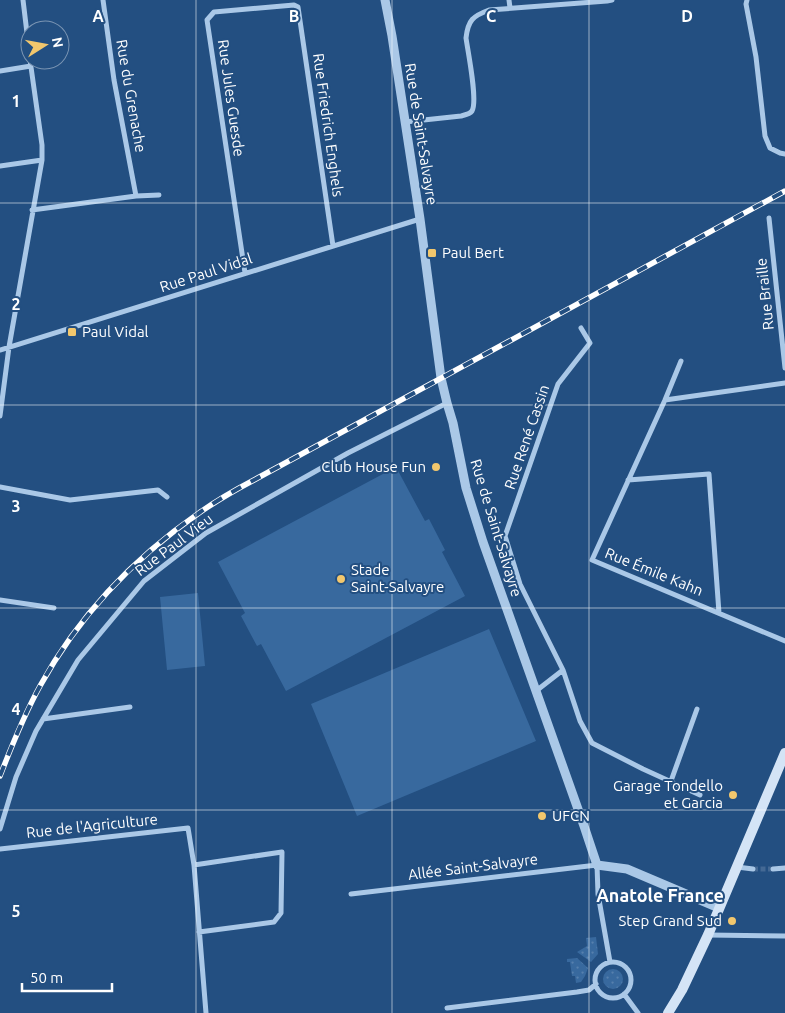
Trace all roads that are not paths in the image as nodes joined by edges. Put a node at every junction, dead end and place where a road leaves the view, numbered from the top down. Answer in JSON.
{"nodes":[{"id":1,"x":23,"y":0,"type":"edge"},
{"id":2,"x":103,"y":0,"type":"edge"},
{"id":3,"x":385,"y":0,"type":"edge"},
{"id":4,"x":509,"y":0,"type":"edge"},
{"id":5,"x":612,"y":0,"type":"edge"},
{"id":6,"x":747,"y":0,"type":"edge"},
{"id":7,"x":575,"y":1,"type":"edge"},
{"id":8,"x":298,"y":7,"type":"joint"},
{"id":9,"x":510,"y":8,"type":"junction"},
{"id":10,"x":25,"y":20,"type":"edge"},
{"id":11,"x":20,"y":68,"type":"edge"},
{"id":12,"x":32,"y":70,"type":"edge"},
{"id":13,"x":0,"y":71,"type":"edge"},
{"id":14,"x":406,"y":122,"type":"junction"},
{"id":15,"x":785,"y":154,"type":"edge"},
{"id":16,"x":42,"y":160,"type":"junction"},
{"id":17,"x":0,"y":166,"type":"edge"},
{"id":18,"x":159,"y":195,"type":"dead end"},
{"id":19,"x":136,"y":196,"type":"junction"},
{"id":20,"x":32,"y":210,"type":"junction"},
{"id":21,"x":769,"y":218,"type":"dead end"},
{"id":22,"x":420,"y":219,"type":"junction"},
{"id":23,"x":333,"y":246,"type":"junction"},
{"id":24,"x":244,"y":273,"type":"junction"},
{"id":25,"x":581,"y":328,"type":"dead end"},
{"id":26,"x":9,"y":347,"type":"junction"},
{"id":27,"x":0,"y":350,"type":"edge"},
{"id":28,"x":681,"y":361,"type":"dead end"},
{"id":29,"x":785,"y":368,"type":"edge"},
{"id":30,"x":785,"y":383,"type":"edge"},
{"id":31,"x":665,"y":400,"type":"junction"},
{"id":32,"x":446,"y":403,"type":"junction"},
{"id":33,"x":0,"y":416,"type":"edge"},
{"id":34,"x":628,"y":480,"type":"junction"},
{"id":35,"x":0,"y":487,"type":"edge"},
{"id":36,"x":167,"y":498,"type":"dead end"},
{"id":37,"x":0,"y":600,"type":"edge"},
{"id":38,"x":54,"y":608,"type":"dead end"},
{"id":39,"x":718,"y":613,"type":"junction"},
{"id":40,"x":785,"y":641,"type":"edge"},
{"id":41,"x":563,"y":670,"type":"junction"},
{"id":42,"x":536,"y":691,"type":"junction"},
{"id":43,"x":130,"y":706,"type":"dead end"},
{"id":44,"x":697,"y":709,"type":"dead end"},
{"id":45,"x":43,"y":719,"type":"junction"},
{"id":46,"x":785,"y":753,"type":"edge"},
{"id":47,"x":671,"y":781,"type":"junction"},
{"id":48,"x":700,"y":795,"type":"dead end"},
{"id":49,"x":0,"y":830,"type":"edge"},
{"id":50,"x":0,"y":848,"type":"edge"},
{"id":51,"x":194,"y":865,"type":"junction"},
{"id":52,"x":597,"y":866,"type":"junction"},
{"id":53,"x":737,"y":867,"type":"junction"},
{"id":54,"x":753,"y":868,"type":"tunnel mouth"},
{"id":55,"x":785,"y":868,"type":"edge"},
{"id":56,"x":773,"y":870,"type":"tunnel mouth"},
{"id":57,"x":351,"y":894,"type":"dead end"},
{"id":58,"x":719,"y":908,"type":"junction"},
{"id":59,"x":199,"y":932,"type":"junction"},
{"id":60,"x":708,"y":935,"type":"junction"},
{"id":61,"x":785,"y":936,"type":"edge"},
{"id":62,"x":610,"y":962,"type":"junction"},
{"id":63,"x":596,"y":984,"type":"junction"},
{"id":64,"x":624,"y":994,"type":"junction"},
{"id":65,"x":447,"y":1008,"type":"dead end"},
{"id":66,"x":206,"y":1013,"type":"edge"},
{"id":67,"x":638,"y":1013,"type":"edge"},
{"id":68,"x":668,"y":1013,"type":"edge"}],
"edges":[{"from":1,"to":10,"type":"street"},
{"from":2,"to":19,"type":"street","name":"Rue du Grenache"},
{"from":3,"to":14,"type":"street","name":"Rue de Saint-Salvayre"},
{"from":4,"to":9,"type":"street"},
{"from":5,"to":7,"type":"street"},
{"from":6,"to":15,"type":"street"},
{"from":7,"to":9,"type":"street"},
{"from":8,"to":23,"type":"street","name":"Rue Friedrich Enghels"},
{"from":8,"to":24,"type":"street","name":"Rue Jules Guesde"},
{"from":9,"to":14,"type":"street"},
{"from":11,"to":13,"type":"street"},
{"from":12,"to":16,"type":"street"},
{"from":14,"to":22,"type":"street","name":"Rue de Saint-Salvayre"},
{"from":16,"to":17,"type":"street"},
{"from":16,"to":20,"type":"street"},
{"from":18,"to":19,"type":"street"},
{"from":19,"to":20,"type":"street"},
{"from":20,"to":26,"type":"street"},
{"from":21,"to":29,"type":"street","name":"Rue Braille"},
{"from":22,"to":23,"type":"street","name":"Rue Paul Vidal"},
{"from":22,"to":32,"type":"street","name":"Rue de Saint-Salvayre"},
{"from":23,"to":24,"type":"street","name":"Rue Paul Vidal"},
{"from":24,"to":26,"type":"street","name":"Rue Paul Vidal"},
{"from":25,"to":41,"type":"street","name":"Rue René Cassin"},
{"from":26,"to":27,"type":"street","name":"Rue Paul Vidal"},
{"from":26,"to":33,"type":"street"},
{"from":28,"to":31,"type":"street","name":"Rue Émile Kahn"},
{"from":30,"to":31,"type":"street"},
{"from":31,"to":34,"type":"street","name":"Rue Émile Kahn"},
{"from":32,"to":42,"type":"street","name":"Rue de Saint-Salvayre"},
{"from":32,"to":45,"type":"street","name":"Rue Paul Vieu"},
{"from":34,"to":39,"type":"street"},
{"from":34,"to":39,"type":"street","name":"Rue Émile Kahn"},
{"from":35,"to":36,"type":"street"},
{"from":37,"to":38,"type":"street"},
{"from":39,"to":40,"type":"street","name":"Rue Émile Kahn"},
{"from":41,"to":42,"type":"street"},
{"from":41,"to":47,"type":"street"},
{"from":42,"to":52,"type":"street","name":"Rue de Saint-Salvayre"},
{"from":43,"to":45,"type":"street"},
{"from":44,"to":47,"type":"street"},
{"from":45,"to":49,"type":"street","name":"Rue Paul Vieu"},
{"from":46,"to":53,"type":"main road"},
{"from":47,"to":48,"type":"street"},
{"from":50,"to":51,"type":"street","name":"Rue de l'Agriculture"},
{"from":51,"to":59,"type":"street"},
{"from":51,"to":59,"type":"street"},
{"from":52,"to":57,"type":"street","name":"Allée Saint-Salvayre"},
{"from":52,"to":58,"type":"street"},
{"from":52,"to":62,"type":"street"},
{"from":53,"to":54,"type":"street"},
{"from":53,"to":58,"type":"main road"},
{"from":55,"to":56,"type":"street"},
{"from":58,"to":60,"type":"main road"},
{"from":59,"to":66,"type":"street"},
{"from":60,"to":61,"type":"street"},
{"from":60,"to":68,"type":"main road"},
{"from":62,"to":63,"type":"street"},
{"from":62,"to":64,"type":"street"},
{"from":63,"to":64,"type":"street"},
{"from":63,"to":65,"type":"street"},
{"from":64,"to":67,"type":"street"}]}
